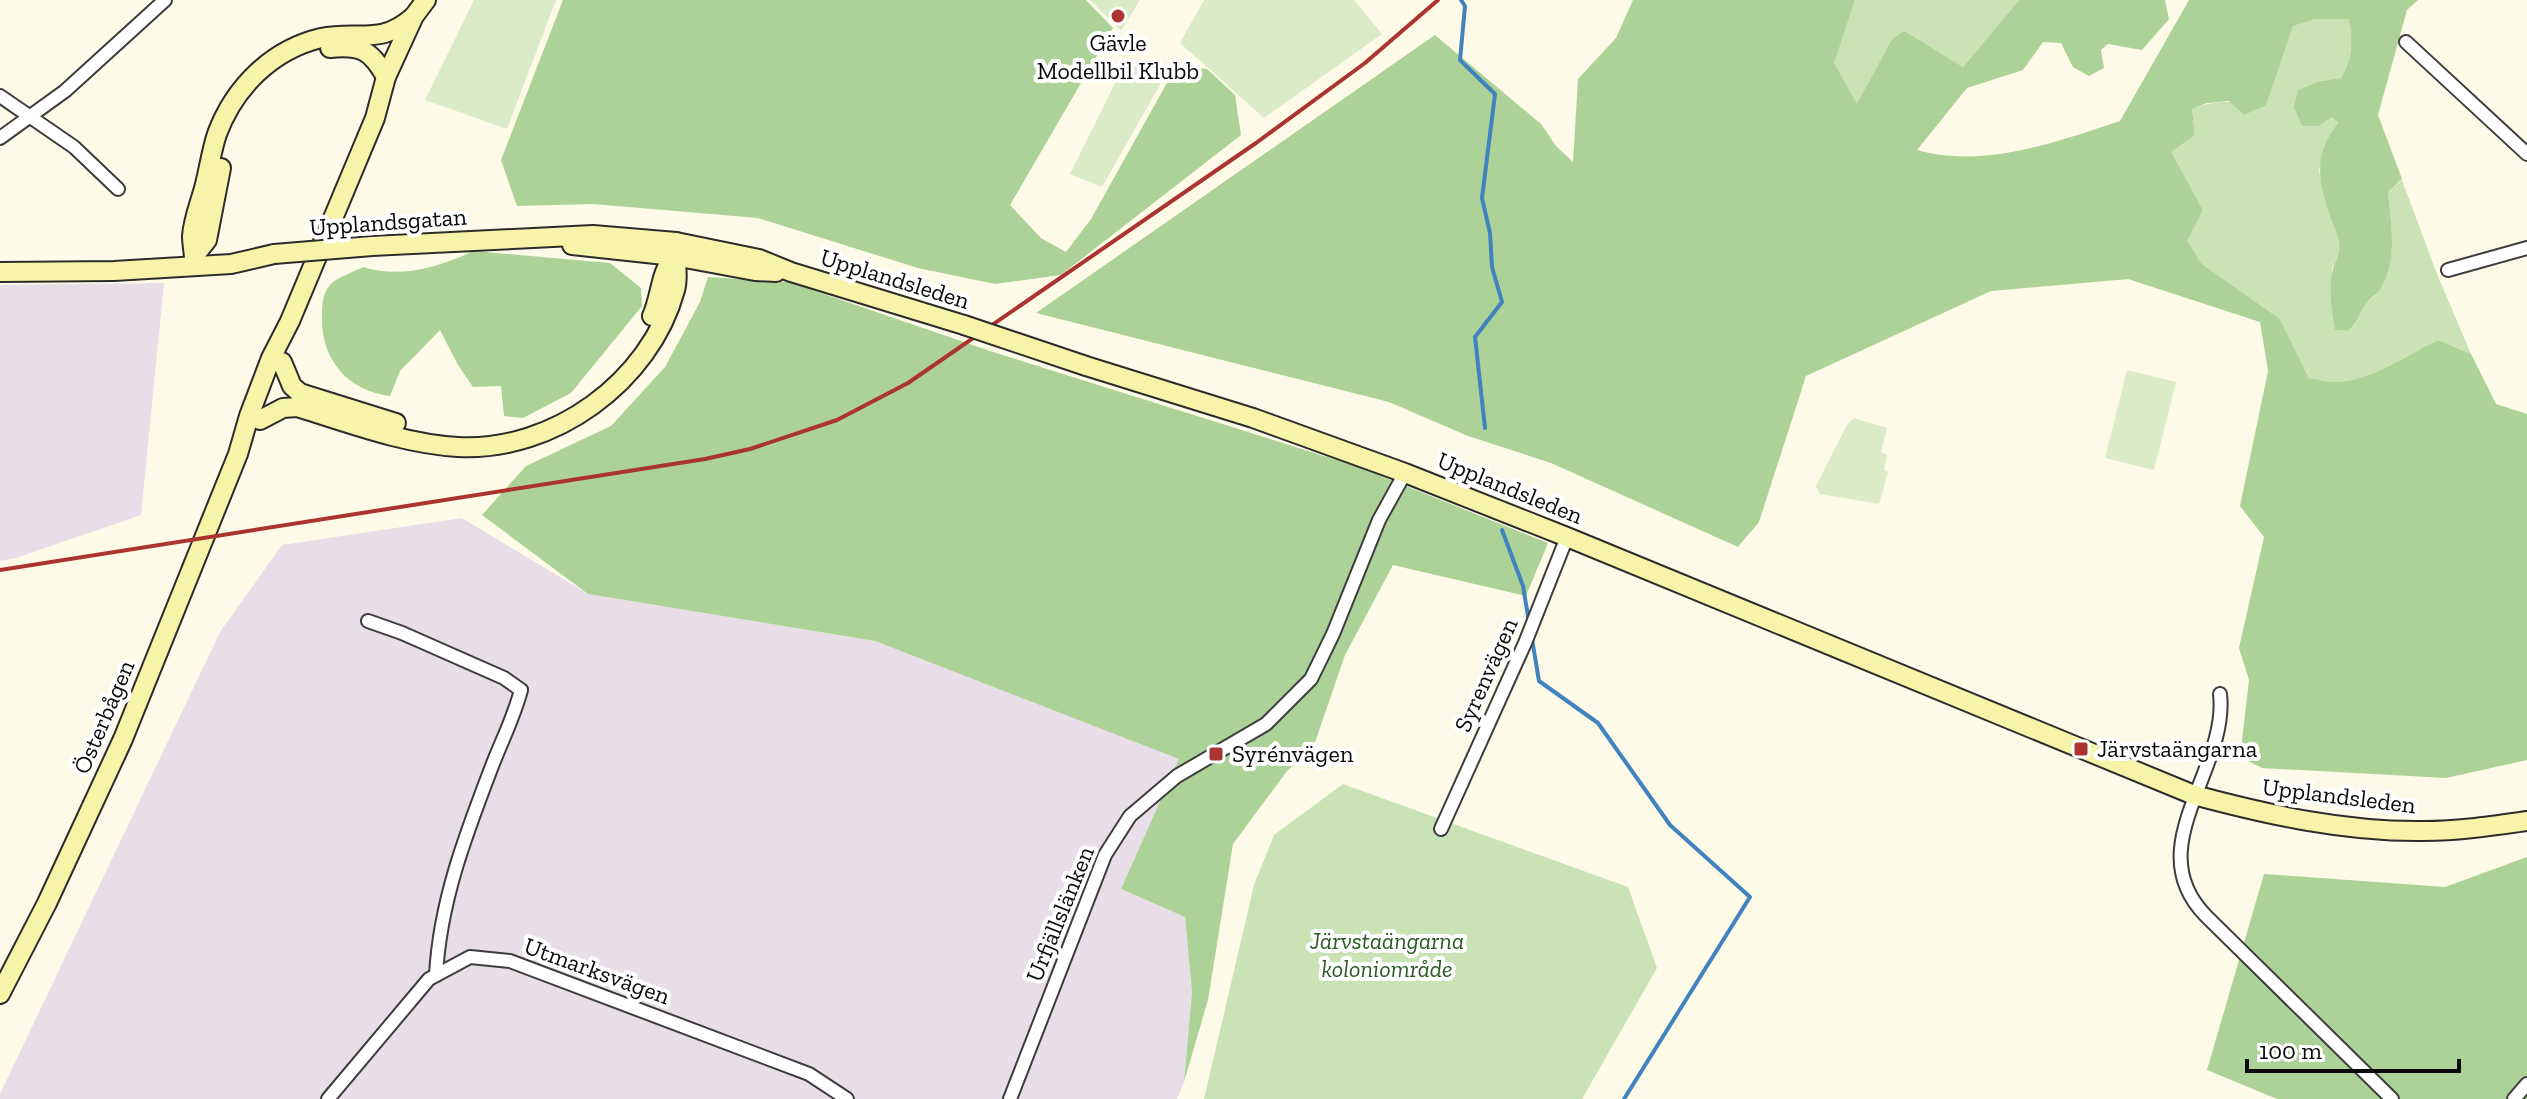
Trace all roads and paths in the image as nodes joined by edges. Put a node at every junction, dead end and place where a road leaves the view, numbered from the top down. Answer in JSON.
{"nodes":[{"id":1,"x":165,"y":0,"type":"edge"},
{"id":2,"x":428,"y":0,"type":"edge"},
{"id":3,"x":414,"y":16,"type":"junction"},
{"id":4,"x":2406,"y":42,"type":"dead end"},
{"id":5,"x":386,"y":77,"type":"junction"},
{"id":6,"x":0,"y":96,"type":"edge"},
{"id":7,"x":31,"y":117,"type":"junction"},
{"id":8,"x":375,"y":118,"type":"junction"},
{"id":9,"x":0,"y":138,"type":"edge"},
{"id":10,"x":2527,"y":154,"type":"edge"},
{"id":11,"x":118,"y":189,"type":"dead end"},
{"id":12,"x":2527,"y":248,"type":"edge"},
{"id":13,"x":675,"y":249,"type":"junction"},
{"id":14,"x":195,"y":260,"type":"junction"},
{"id":15,"x":2448,"y":270,"type":"dead end"},
{"id":16,"x":0,"y":272,"type":"edge"},
{"id":17,"x":290,"y":321,"type":"junction"},
{"id":18,"x":282,"y":362,"type":"junction"},
{"id":19,"x":260,"y":420,"type":"junction"},
{"id":20,"x":238,"y":454,"type":"junction"},
{"id":21,"x":1405,"y":473,"type":"junction"},
{"id":22,"x":1567,"y":537,"type":"junction"},
{"id":23,"x":368,"y":621,"type":"dead end"},
{"id":24,"x":2220,"y":694,"type":"dead end"},
{"id":25,"x":2194,"y":795,"type":"junction"},
{"id":26,"x":2527,"y":821,"type":"edge"},
{"id":27,"x":1441,"y":829,"type":"dead end"},
{"id":28,"x":436,"y":975,"type":"junction"},
{"id":29,"x":0,"y":994,"type":"edge"},
{"id":30,"x":2527,"y":1084,"type":"edge"},
{"id":31,"x":328,"y":1099,"type":"edge"},
{"id":32,"x":847,"y":1099,"type":"edge"},
{"id":33,"x":1010,"y":1099,"type":"edge"},
{"id":34,"x":2392,"y":1099,"type":"edge"},
{"id":35,"x":2514,"y":1099,"type":"edge"}],
"edges":[{"from":1,"to":7,"type":"street"},
{"from":2,"to":3,"type":"main road","name":"Österbågen"},
{"from":2,"to":8,"type":"main road","name":"Österbågen"},
{"from":3,"to":5,"type":"main road","name":"Österbågen"},
{"from":3,"to":14,"type":"main road"},
{"from":4,"to":10,"type":"street"},
{"from":5,"to":8,"type":"main road","name":"Österbågen"},
{"from":5,"to":14,"type":"main road"},
{"from":6,"to":7,"type":"street"},
{"from":7,"to":9,"type":"street"},
{"from":7,"to":11,"type":"street"},
{"from":8,"to":17,"type":"main road","name":"Österbågen"},
{"from":12,"to":15,"type":"street"},
{"from":13,"to":14,"type":"main road","name":"Upplandsgatan","bridge":true},
{"from":13,"to":18,"type":"main road"},
{"from":13,"to":19,"type":"main road"},
{"from":13,"to":21,"type":"main road","name":"Upplandsleden","bridge":true},
{"from":14,"to":16,"type":"main road","name":"Upplandsgatan"},
{"from":17,"to":18,"type":"main road","name":"Österbågen"},
{"from":17,"to":20,"type":"main road","name":"Österbågen"},
{"from":18,"to":19,"type":"main road","name":"Österbågen"},
{"from":19,"to":20,"type":"main road","name":"Österbågen"},
{"from":20,"to":29,"type":"main road","name":"Österbågen"},
{"from":21,"to":22,"type":"main road","name":"Upplandsleden"},
{"from":21,"to":33,"type":"street","name":"Urfjällslänken"},
{"from":22,"to":25,"type":"main road","name":"Upplandsleden"},
{"from":22,"to":27,"type":"street","name":"Syrenvägen"},
{"from":23,"to":28,"type":"street"},
{"from":24,"to":25,"type":"street"},
{"from":25,"to":26,"type":"main road","name":"Upplandsleden"},
{"from":25,"to":34,"type":"street"},
{"from":28,"to":31,"type":"street","name":"Utmarksvägen"},
{"from":28,"to":32,"type":"street","name":"Utmarksvägen"},
{"from":30,"to":35,"type":"street"}]}
